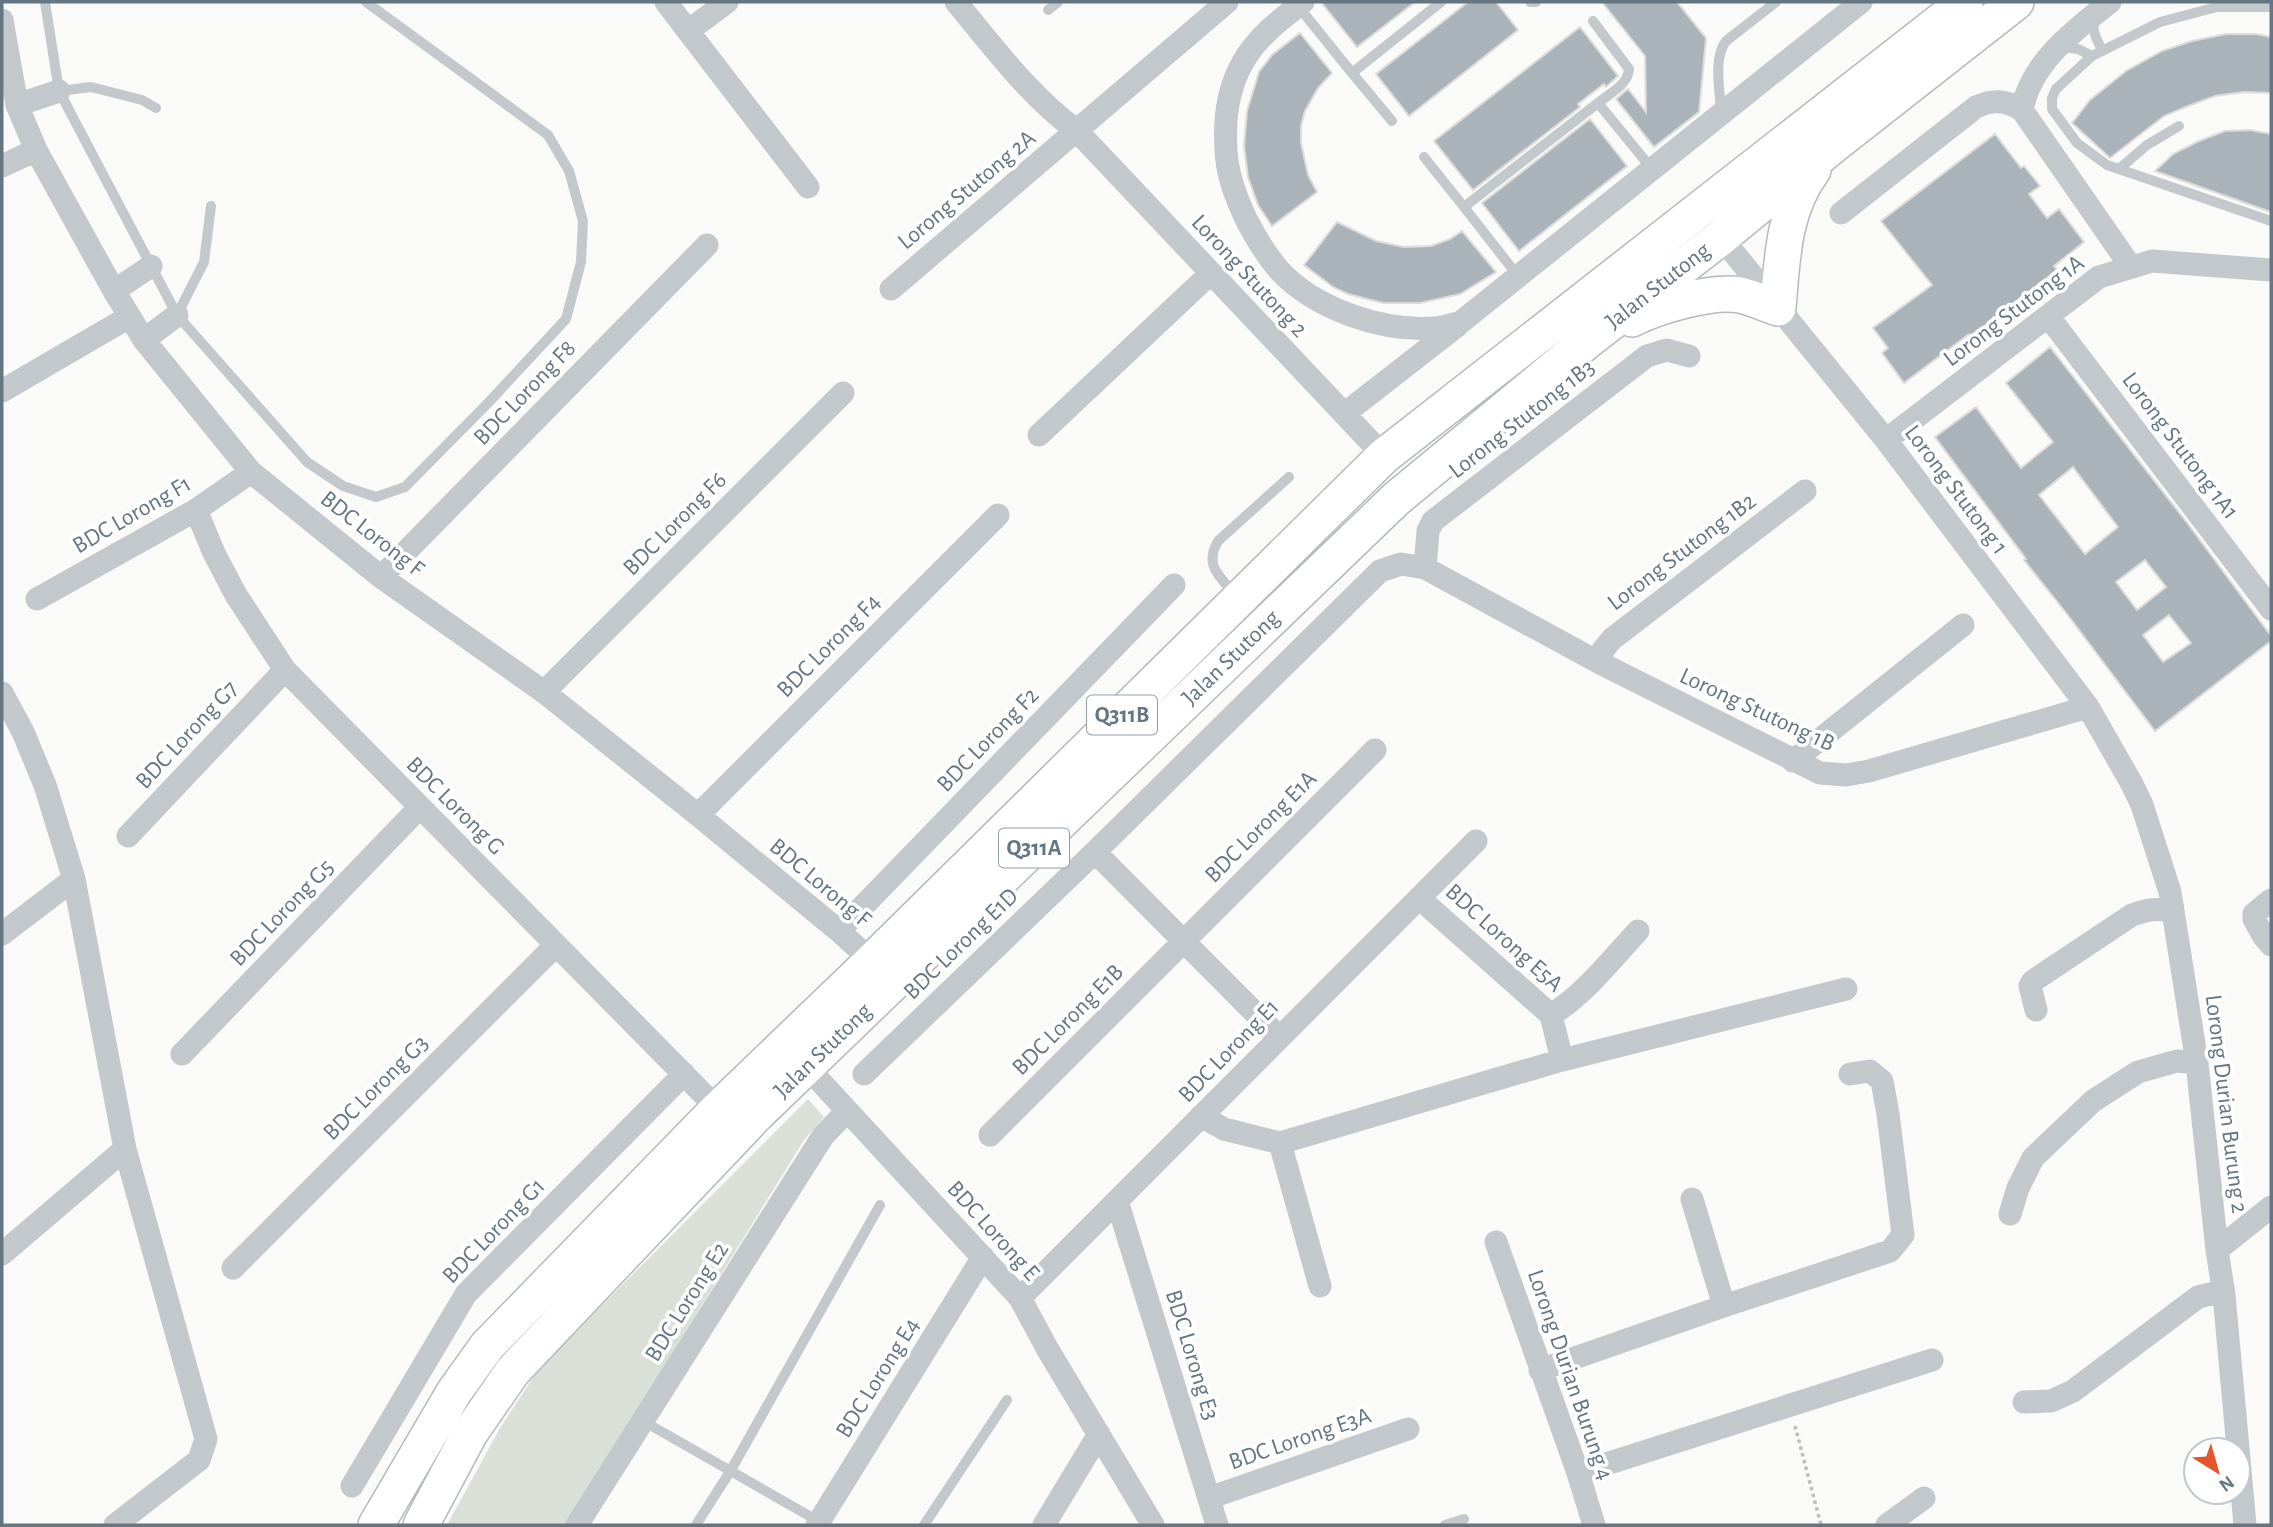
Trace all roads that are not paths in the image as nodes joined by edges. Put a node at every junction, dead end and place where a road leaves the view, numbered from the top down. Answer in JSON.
{"nodes":[{"id":1,"x":45,"y":2,"type":"edge"},
{"id":2,"x":366,"y":2,"type":"edge"},
{"id":3,"x":666,"y":2,"type":"edge"},
{"id":4,"x":727,"y":2,"type":"edge"},
{"id":5,"x":956,"y":2,"type":"edge"},
{"id":6,"x":1059,"y":2,"type":"edge"},
{"id":7,"x":1227,"y":2,"type":"edge"},
{"id":8,"x":1441,"y":2,"type":"edge"},
{"id":9,"x":1530,"y":2,"type":"edge"},
{"id":10,"x":1536,"y":2,"type":"edge"},
{"id":11,"x":1776,"y":2,"type":"edge"},
{"id":12,"x":1861,"y":2,"type":"edge"},
{"id":13,"x":1965,"y":2,"type":"edge"},
{"id":14,"x":2016,"y":2,"type":"edge"},
{"id":15,"x":1299,"y":3,"type":"edge"},
{"id":16,"x":2271,"y":7,"type":"edge"},
{"id":17,"x":2103,"y":8,"type":"edge"},
{"id":18,"x":1048,"y":10,"type":"dead end"},
{"id":19,"x":2,"y":20,"type":"edge"},
{"id":20,"x":1593,"y":21,"type":"dead end"},
{"id":21,"x":688,"y":31,"type":"junction"},
{"id":22,"x":2057,"y":48,"type":"junction"},
{"id":23,"x":2097,"y":53,"type":"junction"},
{"id":24,"x":1352,"y":73,"type":"junction"},
{"id":25,"x":59,"y":91,"type":"junction"},
{"id":26,"x":1598,"y":103,"type":"junction"},
{"id":27,"x":17,"y":105,"type":"junction"},
{"id":28,"x":156,"y":108,"type":"dead end"},
{"id":29,"x":2022,"y":110,"type":"junction"},
{"id":30,"x":1721,"y":114,"type":"junction"},
{"id":31,"x":1392,"y":121,"type":"dead end"},
{"id":32,"x":2179,"y":126,"type":"dead end"},
{"id":33,"x":1077,"y":131,"type":"junction"},
{"id":34,"x":1830,"y":148,"type":"junction"},
{"id":35,"x":36,"y":149,"type":"junction"},
{"id":36,"x":1424,"y":157,"type":"dead end"},
{"id":37,"x":2,"y":166,"type":"edge"},
{"id":38,"x":1652,"y":169,"type":"junction"},
{"id":39,"x":2119,"y":169,"type":"junction"},
{"id":40,"x":808,"y":187,"type":"dead end"},
{"id":41,"x":211,"y":206,"type":"dead end"},
{"id":42,"x":1464,"y":207,"type":"junction"},
{"id":43,"x":1841,"y":213,"type":"dead end"},
{"id":44,"x":2271,"y":221,"type":"edge"},
{"id":45,"x":1719,"y":239,"type":"junction"},
{"id":46,"x":706,"y":245,"type":"dead end"},
{"id":47,"x":151,"y":266,"type":"junction"},
{"id":48,"x":2131,"y":267,"type":"junction"},
{"id":49,"x":2271,"y":270,"type":"edge"},
{"id":50,"x":1210,"y":274,"type":"junction"},
{"id":51,"x":1518,"y":276,"type":"junction"},
{"id":52,"x":891,"y":289,"type":"dead end"},
{"id":53,"x":114,"y":291,"type":"junction"},
{"id":54,"x":1777,"y":309,"type":"junction"},
{"id":55,"x":177,"y":315,"type":"junction"},
{"id":56,"x":2048,"y":316,"type":"junction"},
{"id":57,"x":129,"y":317,"type":"junction"},
{"id":58,"x":1461,"y":323,"type":"junction"},
{"id":59,"x":144,"y":340,"type":"junction"},
{"id":60,"x":1586,"y":342,"type":"junction"},
{"id":61,"x":1689,"y":356,"type":"dead end"},
{"id":62,"x":1497,"y":369,"type":"junction"},
{"id":63,"x":2,"y":391,"type":"edge"},
{"id":64,"x":843,"y":393,"type":"dead end"},
{"id":65,"x":1344,"y":414,"type":"junction"},
{"id":66,"x":1039,"y":435,"type":"dead end"},
{"id":67,"x":1886,"y":440,"type":"junction"},
{"id":68,"x":1384,"y":456,"type":"junction"},
{"id":69,"x":251,"y":472,"type":"junction"},
{"id":70,"x":1289,"y":477,"type":"dead end"},
{"id":71,"x":1805,"y":491,"type":"dead end"},
{"id":72,"x":196,"y":510,"type":"junction"},
{"id":73,"x":998,"y":515,"type":"dead end"},
{"id":74,"x":1425,"y":568,"type":"junction"},
{"id":75,"x":381,"y":577,"type":"junction"},
{"id":76,"x":1174,"y":585,"type":"dead end"},
{"id":77,"x":37,"y":599,"type":"dead end"},
{"id":78,"x":1239,"y":599,"type":"junction"},
{"id":79,"x":2271,"y":609,"type":"edge"},
{"id":80,"x":1963,"y":625,"type":"dead end"},
{"id":81,"x":1600,"y":663,"type":"junction"},
{"id":82,"x":285,"y":670,"type":"junction"},
{"id":83,"x":544,"y":692,"type":"junction"},
{"id":84,"x":2,"y":693,"type":"edge"},
{"id":85,"x":2088,"y":708,"type":"junction"},
{"id":86,"x":1375,"y":750,"type":"dead end"},
{"id":87,"x":1793,"y":761,"type":"junction"},
{"id":88,"x":419,"y":808,"type":"junction"},
{"id":89,"x":698,"y":815,"type":"junction"},
{"id":90,"x":128,"y":836,"type":"dead end"},
{"id":91,"x":1476,"y":841,"type":"dead end"},
{"id":92,"x":1095,"y":852,"type":"junction"},
{"id":93,"x":74,"y":879,"type":"junction"},
{"id":94,"x":1419,"y":898,"type":"junction"},
{"id":95,"x":2271,"y":900,"type":"edge"},
{"id":96,"x":2173,"y":912,"type":"junction"},
{"id":97,"x":839,"y":931,"type":"junction"},
{"id":98,"x":1638,"y":931,"type":"dead end"},
{"id":99,"x":2,"y":934,"type":"edge"},
{"id":100,"x":1183,"y":942,"type":"junction"},
{"id":101,"x":556,"y":945,"type":"junction"},
{"id":102,"x":2271,"y":945,"type":"edge"},
{"id":103,"x":872,"y":961,"type":"junction"},
{"id":104,"x":1846,"y":989,"type":"dead end"},
{"id":105,"x":2036,"y":1010,"type":"dead end"},
{"id":106,"x":1551,"y":1015,"type":"junction"},
{"id":107,"x":1279,"y":1037,"type":"junction"},
{"id":108,"x":182,"y":1054,"type":"dead end"},
{"id":109,"x":1562,"y":1060,"type":"junction"},
{"id":110,"x":2197,"y":1063,"type":"junction"},
{"id":111,"x":807,"y":1067,"type":"junction"},
{"id":112,"x":684,"y":1074,"type":"junction"},
{"id":113,"x":864,"y":1074,"type":"dead end"},
{"id":114,"x":1850,"y":1074,"type":"dead end"},
{"id":115,"x":718,"y":1109,"type":"junction"},
{"id":116,"x":847,"y":1111,"type":"junction"},
{"id":117,"x":756,"y":1115,"type":"junction"},
{"id":118,"x":1201,"y":1116,"type":"junction"},
{"id":119,"x":990,"y":1135,"type":"dead end"},
{"id":120,"x":1280,"y":1143,"type":"junction"},
{"id":121,"x":125,"y":1149,"type":"junction"},
{"id":122,"x":1692,"y":1199,"type":"dead end"},
{"id":123,"x":1117,"y":1201,"type":"junction"},
{"id":124,"x":880,"y":1205,"type":"dead end"},
{"id":125,"x":2271,"y":1207,"type":"edge"},
{"id":126,"x":2010,"y":1214,"type":"dead end"},
{"id":127,"x":1496,"y":1242,"type":"dead end"},
{"id":128,"x":2217,"y":1250,"type":"junction"},
{"id":129,"x":2,"y":1254,"type":"edge"},
{"id":130,"x":983,"y":1257,"type":"junction"},
{"id":131,"x":233,"y":1268,"type":"dead end"},
{"id":132,"x":1321,"y":1286,"type":"dead end"},
{"id":133,"x":2224,"y":1295,"type":"junction"},
{"id":134,"x":1020,"y":1298,"type":"junction"},
{"id":135,"x":1724,"y":1306,"type":"junction"},
{"id":136,"x":1932,"y":1360,"type":"dead end"},
{"id":137,"x":1540,"y":1370,"type":"junction"},
{"id":138,"x":1007,"y":1400,"type":"dead end"},
{"id":139,"x":2024,"y":1402,"type":"dead end"},
{"id":140,"x":643,"y":1420,"type":"junction"},
{"id":141,"x":1408,"y":1429,"type":"dead end"},
{"id":142,"x":1099,"y":1434,"type":"junction"},
{"id":143,"x":731,"y":1470,"type":"junction"},
{"id":144,"x":1578,"y":1473,"type":"junction"},
{"id":145,"x":352,"y":1486,"type":"dead end"},
{"id":146,"x":1924,"y":1498,"type":"dead end"},
{"id":147,"x":1209,"y":1499,"type":"junction"},
{"id":148,"x":1464,"y":1519,"type":"dead end"},
{"id":149,"x":821,"y":1524,"type":"edge"},
{"id":150,"x":115,"y":1525,"type":"edge"},
{"id":151,"x":376,"y":1525,"type":"edge"},
{"id":152,"x":421,"y":1525,"type":"edge"},
{"id":153,"x":577,"y":1525,"type":"edge"},
{"id":154,"x":696,"y":1525,"type":"edge"},
{"id":155,"x":924,"y":1525,"type":"edge"},
{"id":156,"x":1044,"y":1525,"type":"edge"},
{"id":157,"x":1153,"y":1525,"type":"edge"},
{"id":158,"x":1217,"y":1525,"type":"edge"},
{"id":159,"x":1445,"y":1525,"type":"edge"},
{"id":160,"x":1594,"y":1525,"type":"edge"},
{"id":161,"x":1887,"y":1525,"type":"edge"},
{"id":162,"x":2245,"y":1525,"type":"edge"}],
"edges":[{"from":1,"to":25,"type":"lane"},
{"from":2,"to":55,"type":"lane"},
{"from":3,"to":21,"type":"street"},
{"from":4,"to":21,"type":"street"},
{"from":5,"to":33,"type":"street","name":"Lorong Stutong 2"},
{"from":6,"to":18,"type":"lane"},
{"from":7,"to":33,"type":"street","name":"Lorong Stutong 2A"},
{"from":8,"to":24,"type":"lane"},
{"from":9,"to":10,"type":"lane"},
{"from":11,"to":30,"type":"lane"},
{"from":12,"to":30,"type":"street"},
{"from":13,"to":62,"type":"main road","name":"Jalan Stutong","number":"Q311B"},
{"from":14,"to":34,"type":"main road","name":"Jalan Stutong"},
{"from":15,"to":24,"type":"lane"},
{"from":15,"to":58,"type":"street"},
{"from":16,"to":23,"type":"lane"},
{"from":17,"to":22,"type":"street"},
{"from":17,"to":23,"type":"lane"},
{"from":19,"to":27,"type":"street","name":"BDC Lorong F"},
{"from":20,"to":26,"type":"lane"},
{"from":21,"to":40,"type":"street"},
{"from":22,"to":23,"type":"lane"},
{"from":22,"to":29,"type":"street"},
{"from":23,"to":39,"type":"lane"},
{"from":24,"to":31,"type":"lane"},
{"from":25,"to":27,"type":"street"},
{"from":25,"to":28,"type":"lane"},
{"from":25,"to":47,"type":"lane"},
{"from":26,"to":38,"type":"lane"},
{"from":26,"to":42,"type":"lane"},
{"from":27,"to":35,"type":"street","name":"BDC Lorong F"},
{"from":29,"to":43,"type":"street"},
{"from":29,"to":48,"type":"street"},
{"from":30,"to":38,"type":"street"},
{"from":32,"to":39,"type":"lane"},
{"from":33,"to":50,"type":"street","name":"Lorong Stutong 2"},
{"from":33,"to":52,"type":"street","name":"Lorong Stutong 2A"},
{"from":34,"to":45,"type":"main road","name":"Jalan Stutong"},
{"from":34,"to":54,"type":"main road"},
{"from":35,"to":37,"type":"street"},
{"from":35,"to":53,"type":"street","name":"BDC Lorong F"},
{"from":36,"to":42,"type":"lane"},
{"from":38,"to":51,"type":"street"},
{"from":39,"to":44,"type":"lane"},
{"from":41,"to":55,"type":"lane"},
{"from":42,"to":51,"type":"lane"},
{"from":45,"to":54,"type":"street","name":"Lorong Stutong 1"},
{"from":45,"to":60,"type":"main road","name":"Jalan Stutong","number":"Q311A"},
{"from":45,"to":62,"type":"main road"},
{"from":46,"to":75,"type":"street","name":"BDC Lorong F8"},
{"from":47,"to":53,"type":"street"},
{"from":47,"to":55,"type":"lane"},
{"from":48,"to":49,"type":"street","name":"Lorong Stutong 1A"},
{"from":48,"to":56,"type":"street","name":"Lorong Stutong 1A"},
{"from":50,"to":65,"type":"street","name":"Lorong Stutong 2"},
{"from":50,"to":66,"type":"street"},
{"from":51,"to":58,"type":"street"},
{"from":53,"to":57,"type":"street","name":"BDC Lorong F"},
{"from":54,"to":60,"type":"main road"},
{"from":54,"to":67,"type":"street","name":"Lorong Stutong 1"},
{"from":55,"to":59,"type":"street"},
{"from":56,"to":67,"type":"street","name":"Lorong Stutong 1A"},
{"from":56,"to":79,"type":"street","name":"Lorong Stutong 1A1"},
{"from":57,"to":59,"type":"street","name":"BDC Lorong F"},
{"from":57,"to":63,"type":"street"},
{"from":58,"to":65,"type":"street"},
{"from":59,"to":69,"type":"street","name":"BDC Lorong F"},
{"from":60,"to":111,"type":"main road","name":"Jalan Stutong","number":"Q311A"},
{"from":61,"to":74,"type":"street","name":"Lorong Stutong 1B3"},
{"from":62,"to":68,"type":"main road","name":"Jalan Stutong","number":"Q311B"},
{"from":64,"to":83,"type":"street","name":"BDC Lorong F6"},
{"from":65,"to":68,"type":"street","name":"Lorong Stutong 2"},
{"from":67,"to":85,"type":"street","name":"Lorong Stutong 1"},
{"from":68,"to":78,"type":"main road","name":"Jalan Stutong","number":"Q311B"},
{"from":69,"to":72,"type":"street","name":"BDC Lorong F1"},
{"from":69,"to":75,"type":"street","name":"BDC Lorong F"},
{"from":70,"to":78,"type":"lane"},
{"from":71,"to":81,"type":"street","name":"Lorong Stutong 1B2"},
{"from":72,"to":77,"type":"street","name":"BDC Lorong F1"},
{"from":72,"to":82,"type":"street","name":"BDC Lorong G"},
{"from":73,"to":89,"type":"street","name":"BDC Lorong F4"},
{"from":74,"to":81,"type":"street","name":"Lorong Stutong 1B"},
{"from":74,"to":92,"type":"street","name":"BDC Lorong E1D"},
{"from":75,"to":83,"type":"street","name":"BDC Lorong F"},
{"from":76,"to":97,"type":"street","name":"BDC Lorong F2"},
{"from":78,"to":103,"type":"main road","name":"Jalan Stutong","number":"Q311B"},
{"from":80,"to":87,"type":"street"},
{"from":81,"to":87,"type":"street","name":"Lorong Stutong 1B"},
{"from":82,"to":88,"type":"street","name":"BDC Lorong G"},
{"from":82,"to":90,"type":"street","name":"BDC Lorong G7"},
{"from":83,"to":89,"type":"street","name":"BDC Lorong F"},
{"from":84,"to":93,"type":"street"},
{"from":85,"to":87,"type":"street","name":"Lorong Stutong 1B"},
{"from":85,"to":96,"type":"street","name":"Lorong Durian Burung 2"},
{"from":86,"to":100,"type":"street","name":"BDC Lorong E1A"},
{"from":88,"to":101,"type":"street","name":"BDC Lorong G"},
{"from":88,"to":108,"type":"street","name":"BDC Lorong G5"},
{"from":89,"to":97,"type":"street","name":"BDC Lorong F"},
{"from":91,"to":94,"type":"street","name":"BDC Lorong E1"},
{"from":92,"to":100,"type":"street"},
{"from":92,"to":113,"type":"street","name":"BDC Lorong E1D"},
{"from":93,"to":99,"type":"street"},
{"from":93,"to":121,"type":"street"},
{"from":94,"to":106,"type":"street","name":"BDC Lorong E5A"},
{"from":94,"to":107,"type":"street","name":"BDC Lorong E1"},
{"from":95,"to":102,"type":"street"},
{"from":96,"to":105,"type":"street"},
{"from":96,"to":110,"type":"street","name":"Lorong Durian Burung 2"},
{"from":97,"to":103,"type":"street","name":"BDC Lorong F"},
{"from":98,"to":106,"type":"street"},
{"from":100,"to":107,"type":"street"},
{"from":100,"to":119,"type":"street","name":"BDC Lorong E1B"},
{"from":101,"to":112,"type":"street","name":"BDC Lorong G"},
{"from":101,"to":131,"type":"street","name":"BDC Lorong G3"},
{"from":103,"to":115,"type":"main road","name":"Jalan Stutong","number":"Q311B"},
{"from":104,"to":109,"type":"street"},
{"from":106,"to":109,"type":"street","name":"BDC Lorong E5A"},
{"from":107,"to":118,"type":"street","name":"BDC Lorong E1"},
{"from":109,"to":120,"type":"street"},
{"from":110,"to":126,"type":"street"},
{"from":110,"to":128,"type":"street","name":"Lorong Durian Burung 2"},
{"from":111,"to":116,"type":"street","name":"BDC Lorong E"},
{"from":111,"to":117,"type":"main road","name":"Jalan Stutong","number":"Q311A"},
{"from":112,"to":115,"type":"street","name":"BDC Lorong G"},
{"from":112,"to":145,"type":"street","name":"BDC Lorong G1"},
{"from":114,"to":135,"type":"street"},
{"from":115,"to":117,"type":"main road"},
{"from":115,"to":151,"type":"main road","name":"Jalan Stutong","number":"Q311B"},
{"from":116,"to":130,"type":"street","name":"BDC Lorong E"},
{"from":116,"to":140,"type":"street","name":"BDC Lorong E2"},
{"from":117,"to":152,"type":"main road","name":"Jalan Stutong","number":"Q311A"},
{"from":118,"to":120,"type":"street"},
{"from":118,"to":123,"type":"street","name":"BDC Lorong E1"},
{"from":120,"to":132,"type":"street"},
{"from":121,"to":129,"type":"street"},
{"from":121,"to":150,"type":"street"},
{"from":122,"to":135,"type":"street"},
{"from":123,"to":134,"type":"street","name":"BDC Lorong E1"},
{"from":123,"to":147,"type":"street","name":"BDC Lorong E3"},
{"from":124,"to":143,"type":"lane"},
{"from":125,"to":128,"type":"street"},
{"from":127,"to":137,"type":"street","name":"Lorong Durian Burung 4"},
{"from":128,"to":133,"type":"street","name":"Lorong Durian Burung 2"},
{"from":130,"to":134,"type":"street","name":"BDC Lorong E"},
{"from":130,"to":149,"type":"street","name":"BDC Lorong E4"},
{"from":133,"to":139,"type":"street"},
{"from":133,"to":162,"type":"street","name":"Lorong Durian Burung 2"},
{"from":134,"to":142,"type":"street","name":"BDC Lorong E"},
{"from":135,"to":137,"type":"street"},
{"from":136,"to":144,"type":"street"},
{"from":137,"to":144,"type":"street","name":"Lorong Durian Burung 4"},
{"from":138,"to":155,"type":"lane"},
{"from":140,"to":143,"type":"lane"},
{"from":140,"to":153,"type":"street","name":"BDC Lorong E2"},
{"from":141,"to":147,"type":"street","name":"BDC Lorong E3A"},
{"from":142,"to":156,"type":"street"},
{"from":142,"to":157,"type":"street","name":"BDC Lorong E"},
{"from":143,"to":149,"type":"lane"},
{"from":143,"to":154,"type":"lane"},
{"from":144,"to":160,"type":"street","name":"Lorong Durian Burung 4"},
{"from":146,"to":161,"type":"street"},
{"from":147,"to":158,"type":"street","name":"BDC Lorong E3"},
{"from":148,"to":159,"type":"lane"}]}
